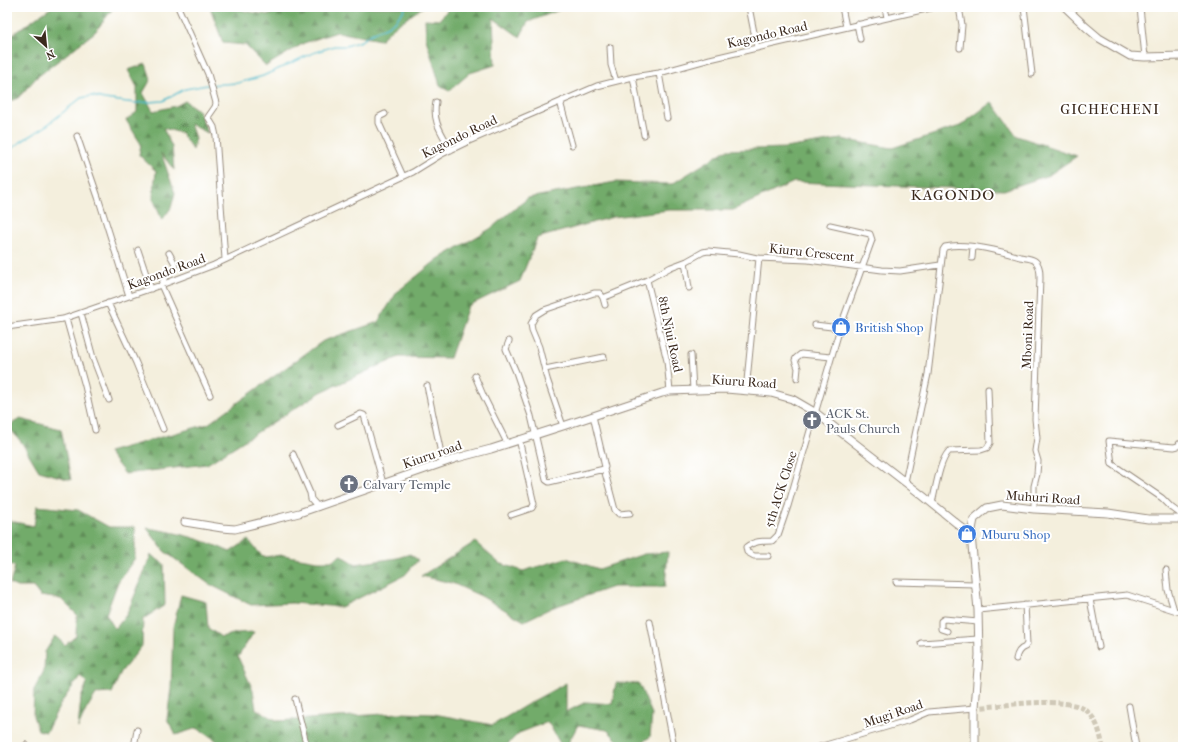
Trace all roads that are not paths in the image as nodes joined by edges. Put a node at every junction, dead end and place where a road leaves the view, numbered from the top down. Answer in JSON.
{"nodes":[{"id":1,"x":178,"y":7,"type":"edge"},
{"id":2,"x":750,"y":7,"type":"edge"},
{"id":3,"x":842,"y":7,"type":"edge"},
{"id":4,"x":885,"y":7,"type":"edge"},
{"id":5,"x":935,"y":7,"type":"edge"},
{"id":6,"x":959,"y":7,"type":"edge"},
{"id":7,"x":1024,"y":7,"type":"edge"},
{"id":8,"x":1066,"y":7,"type":"edge"},
{"id":9,"x":1140,"y":7,"type":"edge"},
{"id":10,"x":887,"y":18,"type":"junction"},
{"id":11,"x":857,"y":24,"type":"junction"},
{"id":12,"x":846,"y":27,"type":"junction"},
{"id":13,"x":860,"y":39,"type":"dead end"},
{"id":14,"x":610,"y":47,"type":"dead end"},
{"id":15,"x":757,"y":48,"type":"junction"},
{"id":16,"x":960,"y":48,"type":"dead end"},
{"id":17,"x":1183,"y":56,"type":"edge"},
{"id":18,"x":1145,"y":57,"type":"junction"},
{"id":19,"x":659,"y":73,"type":"junction"},
{"id":20,"x":1032,"y":74,"type":"dead end"},
{"id":21,"x":633,"y":77,"type":"junction"},
{"id":22,"x":616,"y":81,"type":"junction"},
{"id":23,"x":563,"y":100,"type":"junction"},
{"id":24,"x":436,"y":102,"type":"dead end"},
{"id":25,"x":385,"y":114,"type":"dead end"},
{"id":26,"x":666,"y":118,"type":"dead end"},
{"id":27,"x":644,"y":135,"type":"dead end"},
{"id":28,"x":77,"y":136,"type":"dead end"},
{"id":29,"x":572,"y":145,"type":"dead end"},
{"id":30,"x":451,"y":150,"type":"junction"},
{"id":31,"x":403,"y":176,"type":"junction"},
{"id":32,"x":830,"y":225,"type":"dead end"},
{"id":33,"x":973,"y":247,"type":"junction"},
{"id":34,"x":138,"y":250,"type":"dead end"},
{"id":35,"x":168,"y":253,"type":"dead end"},
{"id":36,"x":759,"y":258,"type":"junction"},
{"id":37,"x":972,"y":258,"type":"dead end"},
{"id":38,"x":225,"y":259,"type":"junction"},
{"id":39,"x":686,"y":262,"type":"junction"},
{"id":40,"x":940,"y":265,"type":"junction"},
{"id":41,"x":862,"y":268,"type":"junction"},
{"id":42,"x":648,"y":281,"type":"junction"},
{"id":43,"x":161,"y":285,"type":"junction"},
{"id":44,"x":689,"y":288,"type":"dead end"},
{"id":45,"x":150,"y":289,"type":"junction"},
{"id":46,"x":129,"y":296,"type":"junction"},
{"id":47,"x":603,"y":298,"type":"junction"},
{"id":48,"x":108,"y":304,"type":"junction"},
{"id":49,"x":605,"y":305,"type":"dead end"},
{"id":50,"x":81,"y":313,"type":"junction"},
{"id":51,"x":66,"y":318,"type":"junction"},
{"id":52,"x":815,"y":325,"type":"dead end"},
{"id":53,"x":7,"y":327,"type":"edge"},
{"id":54,"x":840,"y":328,"type":"junction"},
{"id":55,"x":509,"y":341,"type":"dead end"},
{"id":56,"x":691,"y":355,"type":"dead end"},
{"id":57,"x":604,"y":356,"type":"dead end"},
{"id":58,"x":831,"y":357,"type":"junction"},
{"id":59,"x":545,"y":369,"type":"junction"},
{"id":60,"x":475,"y":376,"type":"dead end"},
{"id":61,"x":797,"y":378,"type":"dead end"},
{"id":62,"x":427,"y":386,"type":"dead end"},
{"id":63,"x":988,"y":388,"type":"dead end"},
{"id":64,"x":693,"y":390,"type":"junction"},
{"id":65,"x":670,"y":391,"type":"junction"},
{"id":66,"x":746,"y":391,"type":"junction"},
{"id":67,"x":210,"y":395,"type":"dead end"},
{"id":68,"x":109,"y":400,"type":"dead end"},
{"id":69,"x":816,"y":413,"type":"junction"},
{"id":70,"x":593,"y":416,"type":"junction"},
{"id":71,"x":338,"y":425,"type":"dead end"},
{"id":72,"x":563,"y":426,"type":"junction"},
{"id":73,"x":163,"y":429,"type":"dead end"},
{"id":74,"x":95,"y":430,"type":"dead end"},
{"id":75,"x":536,"y":434,"type":"junction"},
{"id":76,"x":519,"y":439,"type":"junction"},
{"id":77,"x":507,"y":443,"type":"junction"},
{"id":78,"x":1178,"y":444,"type":"dead end"},
{"id":79,"x":293,"y":454,"type":"dead end"},
{"id":80,"x":443,"y":463,"type":"junction"},
{"id":81,"x":604,"y":469,"type":"junction"},
{"id":82,"x":905,"y":482,"type":"junction"},
{"id":83,"x":383,"y":483,"type":"junction"},
{"id":84,"x":932,"y":503,"type":"junction"},
{"id":85,"x":318,"y":506,"type":"junction"},
{"id":86,"x":1034,"y":509,"type":"junction"},
{"id":87,"x":630,"y":513,"type":"dead end"},
{"id":88,"x":511,"y":515,"type":"dead end"},
{"id":89,"x":1183,"y":516,"type":"edge"},
{"id":90,"x":1183,"y":520,"type":"edge"},
{"id":91,"x":185,"y":522,"type":"dead end"},
{"id":92,"x":971,"y":535,"type":"junction"},
{"id":93,"x":768,"y":556,"type":"dead end"},
{"id":94,"x":1166,"y":570,"type":"dead end"},
{"id":95,"x":896,"y":582,"type":"dead end"},
{"id":96,"x":975,"y":584,"type":"junction"},
{"id":97,"x":1090,"y":599,"type":"junction"},
{"id":98,"x":1025,"y":605,"type":"junction"},
{"id":99,"x":978,"y":610,"type":"junction"},
{"id":100,"x":1174,"y":610,"type":"junction"},
{"id":101,"x":1183,"y":613,"type":"edge"},
{"id":102,"x":650,"y":622,"type":"dead end"},
{"id":103,"x":978,"y":622,"type":"junction"},
{"id":104,"x":947,"y":631,"type":"dead end"},
{"id":105,"x":978,"y":639,"type":"junction"},
{"id":106,"x":921,"y":643,"type":"dead end"},
{"id":107,"x":1099,"y":647,"type":"dead end"},
{"id":108,"x":1016,"y":659,"type":"dead end"},
{"id":109,"x":295,"y":699,"type":"dead end"},
{"id":110,"x":1129,"y":706,"type":"dead end"},
{"id":111,"x":975,"y":708,"type":"junction"},
{"id":112,"x":137,"y":730,"type":"dead end"},
{"id":113,"x":134,"y":747,"type":"edge"},
{"id":114,"x":307,"y":747,"type":"edge"},
{"id":115,"x":674,"y":747,"type":"edge"},
{"id":116,"x":818,"y":747,"type":"edge"},
{"id":117,"x":975,"y":747,"type":"edge"},
{"id":118,"x":1136,"y":747,"type":"edge"}],
"edges":[{"from":1,"to":38,"type":"street"},
{"from":2,"to":15,"type":"street"},
{"from":3,"to":12,"type":"street"},
{"from":4,"to":10,"type":"street"},
{"from":5,"to":10,"type":"street","name":"Kagondo Road"},
{"from":6,"to":16,"type":"street"},
{"from":7,"to":20,"type":"street"},
{"from":8,"to":18,"type":"street"},
{"from":9,"to":18,"type":"street"},
{"from":10,"to":11,"type":"street","name":"Kagondo Road"},
{"from":11,"to":12,"type":"street","name":"Kagondo Road"},
{"from":11,"to":13,"type":"street"},
{"from":12,"to":15,"type":"street","name":"Kagondo Road"},
{"from":14,"to":22,"type":"street"},
{"from":15,"to":19,"type":"street","name":"Kagondo Road"},
{"from":17,"to":18,"type":"street"},
{"from":19,"to":21,"type":"street","name":"Kagondo Road"},
{"from":19,"to":26,"type":"street"},
{"from":21,"to":22,"type":"street","name":"Kagondo Road"},
{"from":21,"to":27,"type":"street"},
{"from":22,"to":23,"type":"street","name":"Kagondo Road"},
{"from":23,"to":29,"type":"street"},
{"from":23,"to":30,"type":"street","name":"Kagondo Road"},
{"from":24,"to":30,"type":"street"},
{"from":25,"to":31,"type":"street"},
{"from":28,"to":46,"type":"street"},
{"from":30,"to":31,"type":"street","name":"Kagondo Road"},
{"from":31,"to":38,"type":"street","name":"Kagondo Road"},
{"from":32,"to":41,"type":"street"},
{"from":33,"to":37,"type":"street"},
{"from":33,"to":40,"type":"street","name":"Mboni Road"},
{"from":33,"to":86,"type":"street","name":"Mboni Road"},
{"from":34,"to":45,"type":"street"},
{"from":35,"to":43,"type":"street"},
{"from":36,"to":39,"type":"street","name":"Kiuru Crescent"},
{"from":36,"to":41,"type":"street","name":"Kiuru Crescent"},
{"from":36,"to":66,"type":"street"},
{"from":38,"to":43,"type":"street","name":"Kagondo Road"},
{"from":39,"to":42,"type":"street","name":"Kiuru Crescent"},
{"from":39,"to":44,"type":"street"},
{"from":40,"to":41,"type":"street","name":"Kiuru Crescent"},
{"from":40,"to":82,"type":"street"},
{"from":41,"to":54,"type":"street"},
{"from":42,"to":47,"type":"street","name":"Kiuru Crescent"},
{"from":42,"to":65,"type":"street","name":"8th Njui Road"},
{"from":43,"to":45,"type":"street","name":"Kagondo Road"},
{"from":43,"to":67,"type":"street"},
{"from":45,"to":46,"type":"street","name":"Kagondo Road"},
{"from":46,"to":48,"type":"street","name":"Kagondo Road"},
{"from":47,"to":49,"type":"street"},
{"from":47,"to":59,"type":"street"},
{"from":48,"to":50,"type":"street","name":"Kagondo Road"},
{"from":48,"to":73,"type":"street"},
{"from":50,"to":51,"type":"street","name":"Kagondo Road"},
{"from":50,"to":68,"type":"street"},
{"from":51,"to":53,"type":"street","name":"Kagondo Road"},
{"from":51,"to":74,"type":"street"},
{"from":52,"to":54,"type":"street"},
{"from":54,"to":58,"type":"street"},
{"from":55,"to":75,"type":"street"},
{"from":56,"to":64,"type":"street"},
{"from":57,"to":59,"type":"street"},
{"from":58,"to":61,"type":"street"},
{"from":58,"to":69,"type":"street"},
{"from":59,"to":72,"type":"street"},
{"from":60,"to":77,"type":"street"},
{"from":62,"to":80,"type":"street"},
{"from":63,"to":84,"type":"street"},
{"from":64,"to":65,"type":"street","name":"Kiuru Road"},
{"from":64,"to":66,"type":"street","name":"Kiuru Road"},
{"from":65,"to":70,"type":"street","name":"Kiuru Road"},
{"from":66,"to":69,"type":"street","name":"Kiuru Road"},
{"from":69,"to":82,"type":"street","name":"Kiuru Road"},
{"from":69,"to":93,"type":"street","name":"5th ACK Close"},
{"from":70,"to":72,"type":"street","name":"Kiuru road"},
{"from":70,"to":81,"type":"street"},
{"from":71,"to":83,"type":"street"},
{"from":72,"to":75,"type":"street","name":"Kiuru road"},
{"from":75,"to":76,"type":"street","name":"Kiuru road"},
{"from":75,"to":81,"type":"street"},
{"from":76,"to":77,"type":"street","name":"Kiuru road"},
{"from":76,"to":88,"type":"street"},
{"from":77,"to":80,"type":"street","name":"Kiuru road"},
{"from":78,"to":89,"type":"street"},
{"from":79,"to":85,"type":"street"},
{"from":80,"to":83,"type":"street","name":"Kiuru road"},
{"from":81,"to":87,"type":"street"},
{"from":82,"to":84,"type":"street","name":"Kiuru Road"},
{"from":83,"to":85,"type":"street","name":"Kiuru road"},
{"from":84,"to":92,"type":"street","name":"Kiuru Road"},
{"from":85,"to":91,"type":"street","name":"Kiuru road"},
{"from":86,"to":90,"type":"street","name":"Muhuri Road"},
{"from":86,"to":92,"type":"street","name":"Muhuri Road"},
{"from":92,"to":96,"type":"street","name":"Muhuri Road"},
{"from":94,"to":100,"type":"street"},
{"from":95,"to":96,"type":"street"},
{"from":96,"to":99,"type":"street","name":"Muhuri Road"},
{"from":97,"to":98,"type":"street"},
{"from":97,"to":100,"type":"street"},
{"from":97,"to":107,"type":"street"},
{"from":98,"to":99,"type":"street"},
{"from":98,"to":108,"type":"street"},
{"from":99,"to":103,"type":"street","name":"Muhuri Road"},
{"from":100,"to":101,"type":"street"},
{"from":102,"to":115,"type":"street"},
{"from":103,"to":104,"type":"street"},
{"from":103,"to":105,"type":"street","name":"Muhuri Road"},
{"from":105,"to":106,"type":"street"},
{"from":105,"to":111,"type":"street","name":"Muhuri Road"},
{"from":109,"to":114,"type":"street"},
{"from":110,"to":118,"type":"street"},
{"from":111,"to":116,"type":"street","name":"Mugi Road"},
{"from":111,"to":117,"type":"street","name":"Muhuri Road"},
{"from":112,"to":113,"type":"street"}]}
